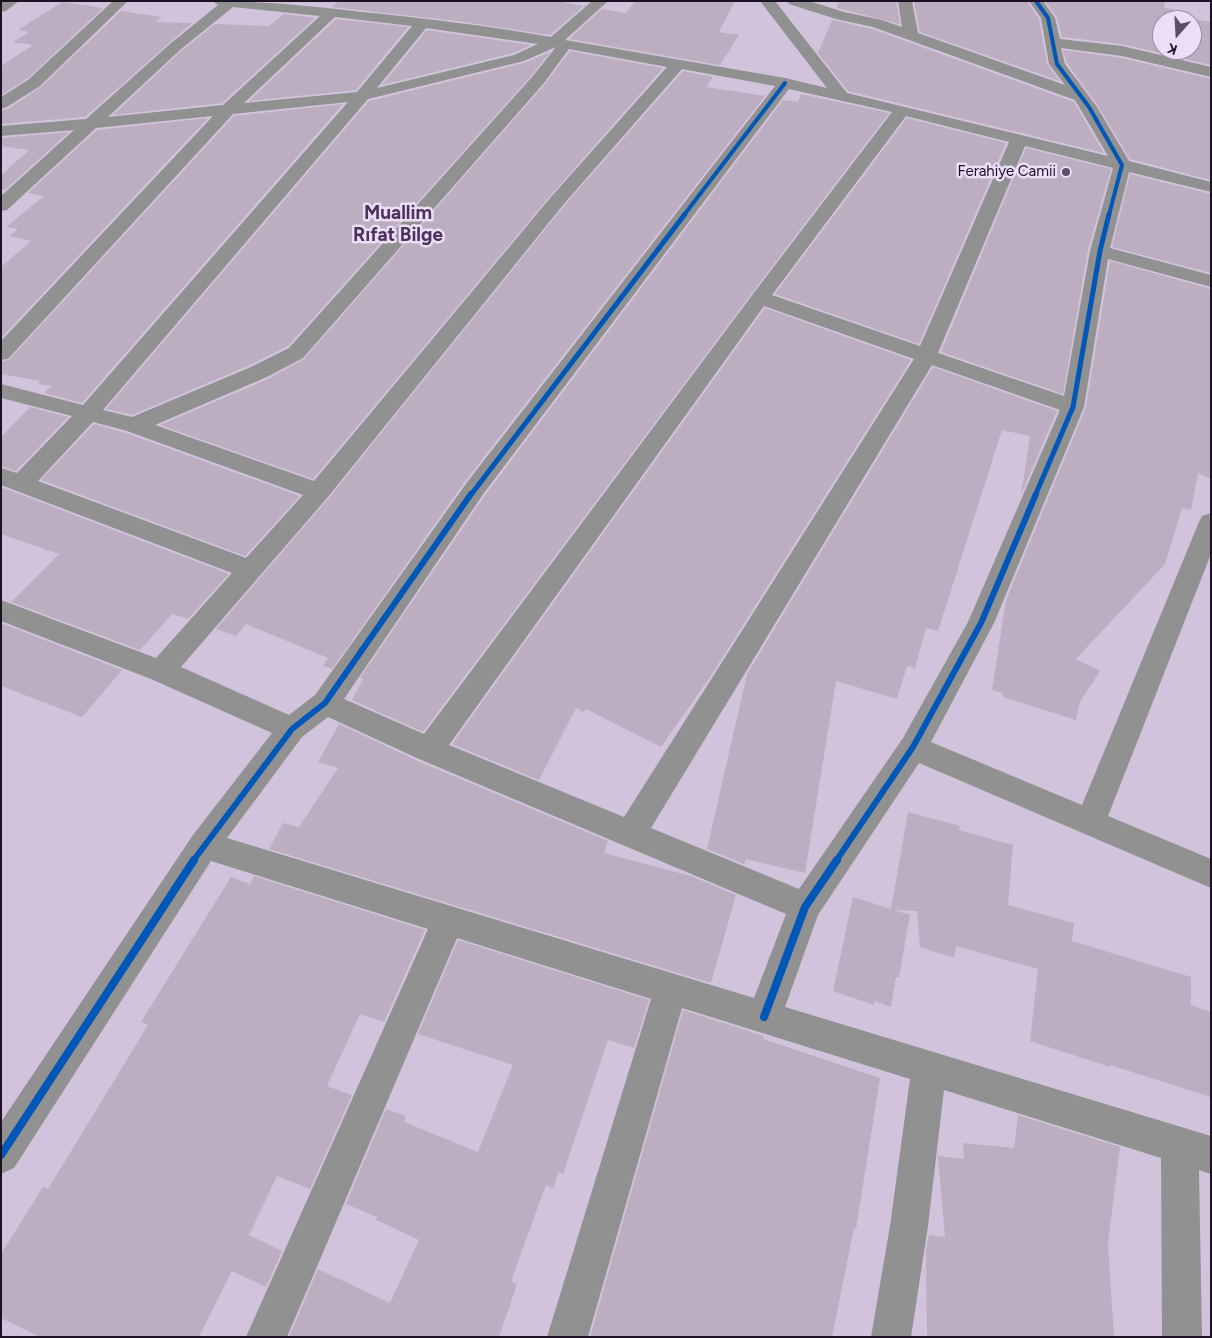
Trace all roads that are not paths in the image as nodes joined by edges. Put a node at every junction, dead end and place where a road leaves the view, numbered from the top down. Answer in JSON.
{"nodes":[{"id":1,"x":12,"y":1,"type":"edge"},
{"id":2,"x":121,"y":1,"type":"edge"},
{"id":3,"x":601,"y":1,"type":"edge"},
{"id":4,"x":767,"y":1,"type":"edge"},
{"id":5,"x":794,"y":1,"type":"edge"},
{"id":6,"x":905,"y":1,"type":"edge"},
{"id":7,"x":1036,"y":1,"type":"edge"},
{"id":8,"x":225,"y":2,"type":"edge"},
{"id":9,"x":281,"y":4,"type":"edge"},
{"id":10,"x":394,"y":7,"type":"dead end"},
{"id":11,"x":1,"y":8,"type":"edge"},
{"id":12,"x":331,"y":13,"type":"junction"},
{"id":13,"x":380,"y":18,"type":"junction"},
{"id":14,"x":422,"y":23,"type":"junction"},
{"id":15,"x":911,"y":35,"type":"junction"},
{"id":16,"x":1053,"y":43,"type":"junction"},
{"id":17,"x":559,"y":44,"type":"junction"},
{"id":18,"x":678,"y":64,"type":"junction"},
{"id":19,"x":1211,"y":72,"type":"edge"},
{"id":20,"x":785,"y":83,"type":"junction"},
{"id":21,"x":841,"y":95,"type":"junction"},
{"id":22,"x":362,"y":96,"type":"junction"},
{"id":23,"x":1080,"y":96,"type":"junction"},
{"id":24,"x":1,"y":104,"type":"edge"},
{"id":25,"x":230,"y":109,"type":"junction"},
{"id":26,"x":902,"y":110,"type":"junction"},
{"id":27,"x":90,"y":124,"type":"junction"},
{"id":28,"x":1,"y":131,"type":"edge"},
{"id":29,"x":1019,"y":140,"type":"junction"},
{"id":30,"x":1122,"y":165,"type":"junction"},
{"id":31,"x":1211,"y":187,"type":"edge"},
{"id":32,"x":1,"y":206,"type":"edge"},
{"id":33,"x":1100,"y":251,"type":"junction"},
{"id":34,"x":1211,"y":281,"type":"edge"},
{"id":35,"x":760,"y":298,"type":"junction"},
{"id":36,"x":1,"y":354,"type":"edge"},
{"id":37,"x":926,"y":357,"type":"junction"},
{"id":38,"x":1,"y":391,"type":"edge"},
{"id":39,"x":1073,"y":406,"type":"junction"},
{"id":40,"x":88,"y":413,"type":"junction"},
{"id":41,"x":134,"y":424,"type":"junction"},
{"id":42,"x":12,"y":480,"type":"edge"},
{"id":43,"x":319,"y":492,"type":"junction"},
{"id":44,"x":1211,"y":522,"type":"edge"},
{"id":45,"x":250,"y":570,"type":"junction"},
{"id":46,"x":1,"y":610,"type":"edge"},
{"id":47,"x":161,"y":671,"type":"junction"},
{"id":48,"x":325,"y":703,"type":"junction"},
{"id":49,"x":292,"y":729,"type":"junction"},
{"id":50,"x":913,"y":747,"type":"junction"},
{"id":51,"x":429,"y":750,"type":"junction"},
{"id":52,"x":1090,"y":822,"type":"junction"},
{"id":53,"x":630,"y":834,"type":"junction"},
{"id":54,"x":204,"y":845,"type":"junction"},
{"id":55,"x":1211,"y":874,"type":"edge"},
{"id":56,"x":805,"y":906,"type":"junction"},
{"id":57,"x":448,"y":920,"type":"junction"},
{"id":58,"x":670,"y":989,"type":"junction"},
{"id":59,"x":764,"y":1017,"type":"junction"},
{"id":60,"x":929,"y":1068,"type":"junction"},
{"id":61,"x":1196,"y":1151,"type":"edge"},
{"id":62,"x":1,"y":1155,"type":"edge"},
{"id":63,"x":266,"y":1337,"type":"edge"},
{"id":64,"x":567,"y":1337,"type":"edge"},
{"id":65,"x":891,"y":1337,"type":"edge"},
{"id":66,"x":1182,"y":1337,"type":"edge"}],
"edges":[{"from":1,"to":11,"type":"street"},
{"from":2,"to":24,"type":"street"},
{"from":3,"to":17,"type":"street"},
{"from":4,"to":21,"type":"street"},
{"from":5,"to":15,"type":"street"},
{"from":6,"to":15,"type":"street"},
{"from":7,"to":16,"type":"street"},
{"from":8,"to":9,"type":"street"},
{"from":8,"to":27,"type":"street"},
{"from":9,"to":12,"type":"street"},
{"from":10,"to":13,"type":"street"},
{"from":12,"to":13,"type":"street"},
{"from":12,"to":25,"type":"street"},
{"from":13,"to":14,"type":"street"},
{"from":14,"to":17,"type":"street"},
{"from":14,"to":22,"type":"street"},
{"from":15,"to":23,"type":"street"},
{"from":16,"to":19,"type":"street"},
{"from":16,"to":23,"type":"street"},
{"from":17,"to":18,"type":"street"},
{"from":17,"to":22,"type":"street"},
{"from":17,"to":41,"type":"street"},
{"from":18,"to":20,"type":"street"},
{"from":18,"to":43,"type":"street"},
{"from":20,"to":21,"type":"street"},
{"from":20,"to":48,"type":"street"},
{"from":21,"to":26,"type":"street"},
{"from":22,"to":25,"type":"street"},
{"from":22,"to":40,"type":"street"},
{"from":23,"to":30,"type":"street"},
{"from":25,"to":27,"type":"street"},
{"from":25,"to":36,"type":"street"},
{"from":26,"to":29,"type":"street"},
{"from":26,"to":35,"type":"street"},
{"from":27,"to":28,"type":"street"},
{"from":27,"to":32,"type":"street"},
{"from":29,"to":30,"type":"street"},
{"from":29,"to":37,"type":"street"},
{"from":30,"to":31,"type":"street"},
{"from":30,"to":33,"type":"street"},
{"from":33,"to":34,"type":"street"},
{"from":33,"to":39,"type":"street"},
{"from":35,"to":37,"type":"street"},
{"from":35,"to":51,"type":"street"},
{"from":37,"to":39,"type":"street"},
{"from":37,"to":53,"type":"street"},
{"from":38,"to":40,"type":"street"},
{"from":39,"to":50,"type":"street"},
{"from":40,"to":41,"type":"street"},
{"from":40,"to":42,"type":"street"},
{"from":41,"to":43,"type":"street"},
{"from":42,"to":45,"type":"street"},
{"from":43,"to":45,"type":"street"},
{"from":44,"to":52,"type":"street"},
{"from":45,"to":47,"type":"street"},
{"from":46,"to":47,"type":"street"},
{"from":47,"to":49,"type":"street"},
{"from":48,"to":49,"type":"street"},
{"from":48,"to":51,"type":"street"},
{"from":49,"to":54,"type":"street"},
{"from":50,"to":52,"type":"street"},
{"from":50,"to":56,"type":"street"},
{"from":51,"to":53,"type":"street"},
{"from":52,"to":55,"type":"street"},
{"from":53,"to":56,"type":"street"},
{"from":54,"to":57,"type":"street"},
{"from":54,"to":62,"type":"street"},
{"from":56,"to":59,"type":"street"},
{"from":57,"to":58,"type":"street"},
{"from":57,"to":63,"type":"street"},
{"from":58,"to":59,"type":"street"},
{"from":58,"to":64,"type":"street"},
{"from":59,"to":60,"type":"street"},
{"from":60,"to":61,"type":"street"},
{"from":60,"to":65,"type":"street"},
{"from":61,"to":66,"type":"street"}]}
